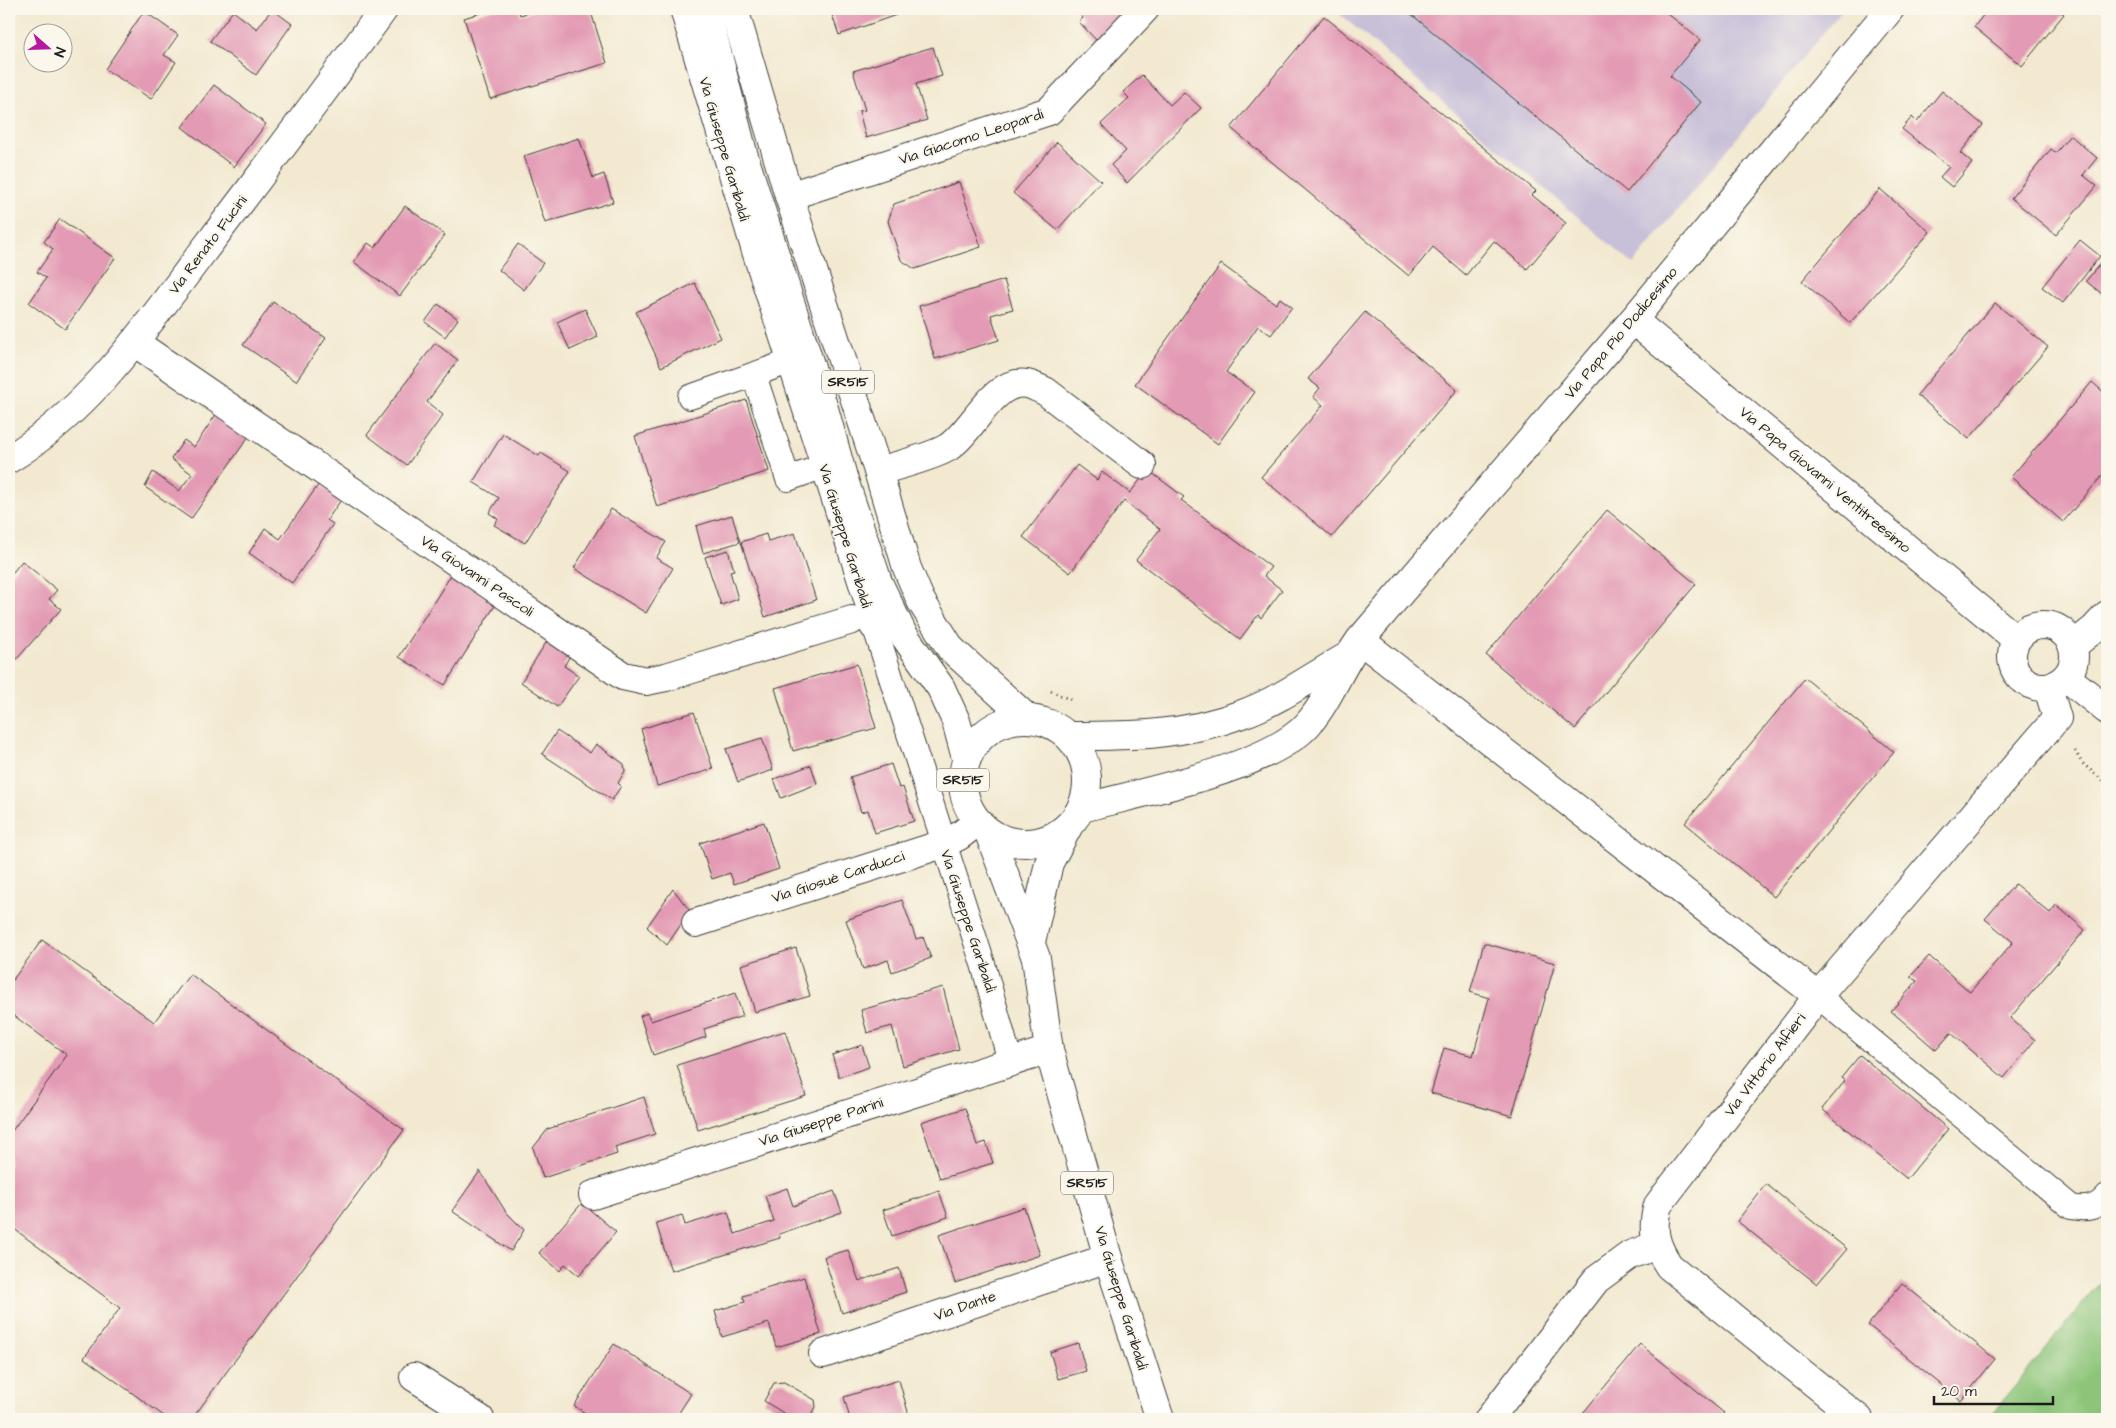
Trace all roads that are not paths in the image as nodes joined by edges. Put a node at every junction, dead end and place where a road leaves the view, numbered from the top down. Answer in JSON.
{"nodes":[{"id":1,"x":384,"y":9,"type":"edge"},
{"id":2,"x":682,"y":9,"type":"edge"},
{"id":3,"x":706,"y":9,"type":"edge"},
{"id":4,"x":734,"y":9,"type":"edge"},
{"id":5,"x":1145,"y":9,"type":"edge"},
{"id":6,"x":1890,"y":9,"type":"edge"},
{"id":7,"x":789,"y":196,"type":"junction"},
{"id":8,"x":1633,"y":320,"type":"junction"},
{"id":9,"x":134,"y":342,"type":"junction"},
{"id":10,"x":798,"y":359,"type":"junction"},
{"id":11,"x":754,"y":375,"type":"junction"},
{"id":12,"x":690,"y":397,"type":"dead end"},
{"id":13,"x":9,"y":459,"type":"edge"},
{"id":14,"x":831,"y":464,"type":"junction"},
{"id":15,"x":1142,"y":465,"type":"dead end"},
{"id":16,"x":878,"y":471,"type":"junction"},
{"id":17,"x":2107,"y":615,"type":"edge"},
{"id":18,"x":873,"y":621,"type":"junction"},
{"id":19,"x":2016,"y":639,"type":"junction"},
{"id":20,"x":2074,"y":645,"type":"junction"},
{"id":21,"x":1355,"y":647,"type":"junction"},
{"id":22,"x":2057,"y":682,"type":"junction"},
{"id":23,"x":2107,"y":710,"type":"edge"},
{"id":24,"x":1027,"y":718,"type":"junction"},
{"id":25,"x":1069,"y":736,"type":"junction"},
{"id":26,"x":966,"y":758,"type":"junction"},
{"id":27,"x":1075,"y":817,"type":"junction"},
{"id":28,"x":982,"y":828,"type":"junction"},
{"id":29,"x":943,"y":844,"type":"junction"},
{"id":30,"x":696,"y":923,"type":"dead end"},
{"id":31,"x":1031,"y":942,"type":"junction"},
{"id":32,"x":1818,"y":996,"type":"junction"},
{"id":33,"x":1049,"y":1050,"type":"junction"},
{"id":34,"x":1010,"y":1062,"type":"junction"},
{"id":35,"x":593,"y":1195,"type":"dead end"},
{"id":36,"x":2107,"y":1196,"type":"edge"},
{"id":37,"x":1657,"y":1244,"type":"junction"},
{"id":38,"x":1108,"y":1258,"type":"junction"},
{"id":39,"x":822,"y":1354,"type":"dead end"},
{"id":40,"x":414,"y":1377,"type":"dead end"},
{"id":41,"x":480,"y":1419,"type":"edge"},
{"id":42,"x":1160,"y":1419,"type":"edge"},
{"id":43,"x":1489,"y":1419,"type":"edge"},
{"id":44,"x":1859,"y":1419,"type":"edge"}],
"edges":[{"from":1,"to":9,"type":"street","name":"Via Renato Fucini"},
{"from":2,"to":10,"type":"lane","name":"Via Giuseppe Garibaldi"},
{"from":3,"to":10,"type":"street","name":"Via Giuseppe Garibaldi","number":"SR515"},
{"from":4,"to":7,"type":"street","name":"Via Giuseppe Garibaldi","number":"SR515"},
{"from":5,"to":7,"type":"street","name":"Via Giacomo Leopardi"},
{"from":6,"to":8,"type":"street","name":"Via Papa Pio Dodicesimo"},
{"from":7,"to":16,"type":"street","name":"Via Giuseppe Garibaldi","number":"SR515"},
{"from":8,"to":19,"type":"street","name":"Via Papa Giovanni Ventitreesimo"},
{"from":8,"to":21,"type":"street","name":"Via Papa Pio Dodicesimo"},
{"from":9,"to":13,"type":"street","name":"Via Renato Fucini"},
{"from":9,"to":18,"type":"street","name":"Via Giovanni Pascoli"},
{"from":10,"to":11,"type":"lane"},
{"from":10,"to":14,"type":"street","name":"Via Giuseppe Garibaldi","number":"SR515"},
{"from":11,"to":12,"type":"lane"},
{"from":11,"to":14,"type":"lane"},
{"from":14,"to":18,"type":"street","name":"Via Giuseppe Garibaldi","number":"SR515"},
{"from":15,"to":16,"type":"street"},
{"from":16,"to":24,"type":"street","name":"Via Giuseppe Garibaldi","number":"SR515"},
{"from":17,"to":20,"type":"street"},
{"from":18,"to":26,"type":"street","name":"Via Giuseppe Garibaldi","number":"SR515"},
{"from":18,"to":29,"type":"lane","name":"Via Giuseppe Garibaldi"},
{"from":19,"to":20,"type":"street"},
{"from":19,"to":22,"type":"street"},
{"from":20,"to":22,"type":"street"},
{"from":21,"to":25,"type":"street","name":"Via Papa Pio Dodicesimo"},
{"from":21,"to":27,"type":"street","name":"Via Papa Pio Dodicesimo"},
{"from":21,"to":32,"type":"street"},
{"from":22,"to":23,"type":"street"},
{"from":22,"to":32,"type":"street","name":"Via Vittorio Alfieri"},
{"from":24,"to":25,"type":"street","name":"Via Giuseppe Garibaldi","number":"SR515"},
{"from":24,"to":26,"type":"street","name":"Via Giuseppe Garibaldi","number":"SR515"},
{"from":25,"to":27,"type":"street","name":"Via Giuseppe Garibaldi","number":"SR515"},
{"from":26,"to":28,"type":"street","name":"Via Giuseppe Garibaldi","number":"SR515"},
{"from":27,"to":28,"type":"street"},
{"from":27,"to":31,"type":"street","name":"Via Giuseppe Garibaldi","number":"SR515"},
{"from":28,"to":29,"type":"street","name":"Via Giosuè Carducci"},
{"from":28,"to":31,"type":"street","name":"Via Giuseppe Garibaldi","number":"SR515"},
{"from":29,"to":30,"type":"street","name":"Via Giosuè Carducci"},
{"from":29,"to":34,"type":"lane","name":"Via Giuseppe Garibaldi"},
{"from":31,"to":33,"type":"street","name":"Via Giuseppe Garibaldi","number":"SR515"},
{"from":32,"to":36,"type":"lane"},
{"from":32,"to":37,"type":"street","name":"Via Vittorio Alfieri"},
{"from":33,"to":34,"type":"street","name":"Via Giuseppe Parini"},
{"from":33,"to":38,"type":"street","name":"Via Giuseppe Garibaldi","number":"SR515"},
{"from":34,"to":35,"type":"street","name":"Via Giuseppe Parini"},
{"from":37,"to":43,"type":"street"},
{"from":37,"to":44,"type":"street","name":"Via Vittorio Alfieri"},
{"from":38,"to":39,"type":"street","name":"Via Dante"},
{"from":38,"to":42,"type":"street","name":"Via Giuseppe Garibaldi","number":"SR515"},
{"from":40,"to":41,"type":"street"}]}
